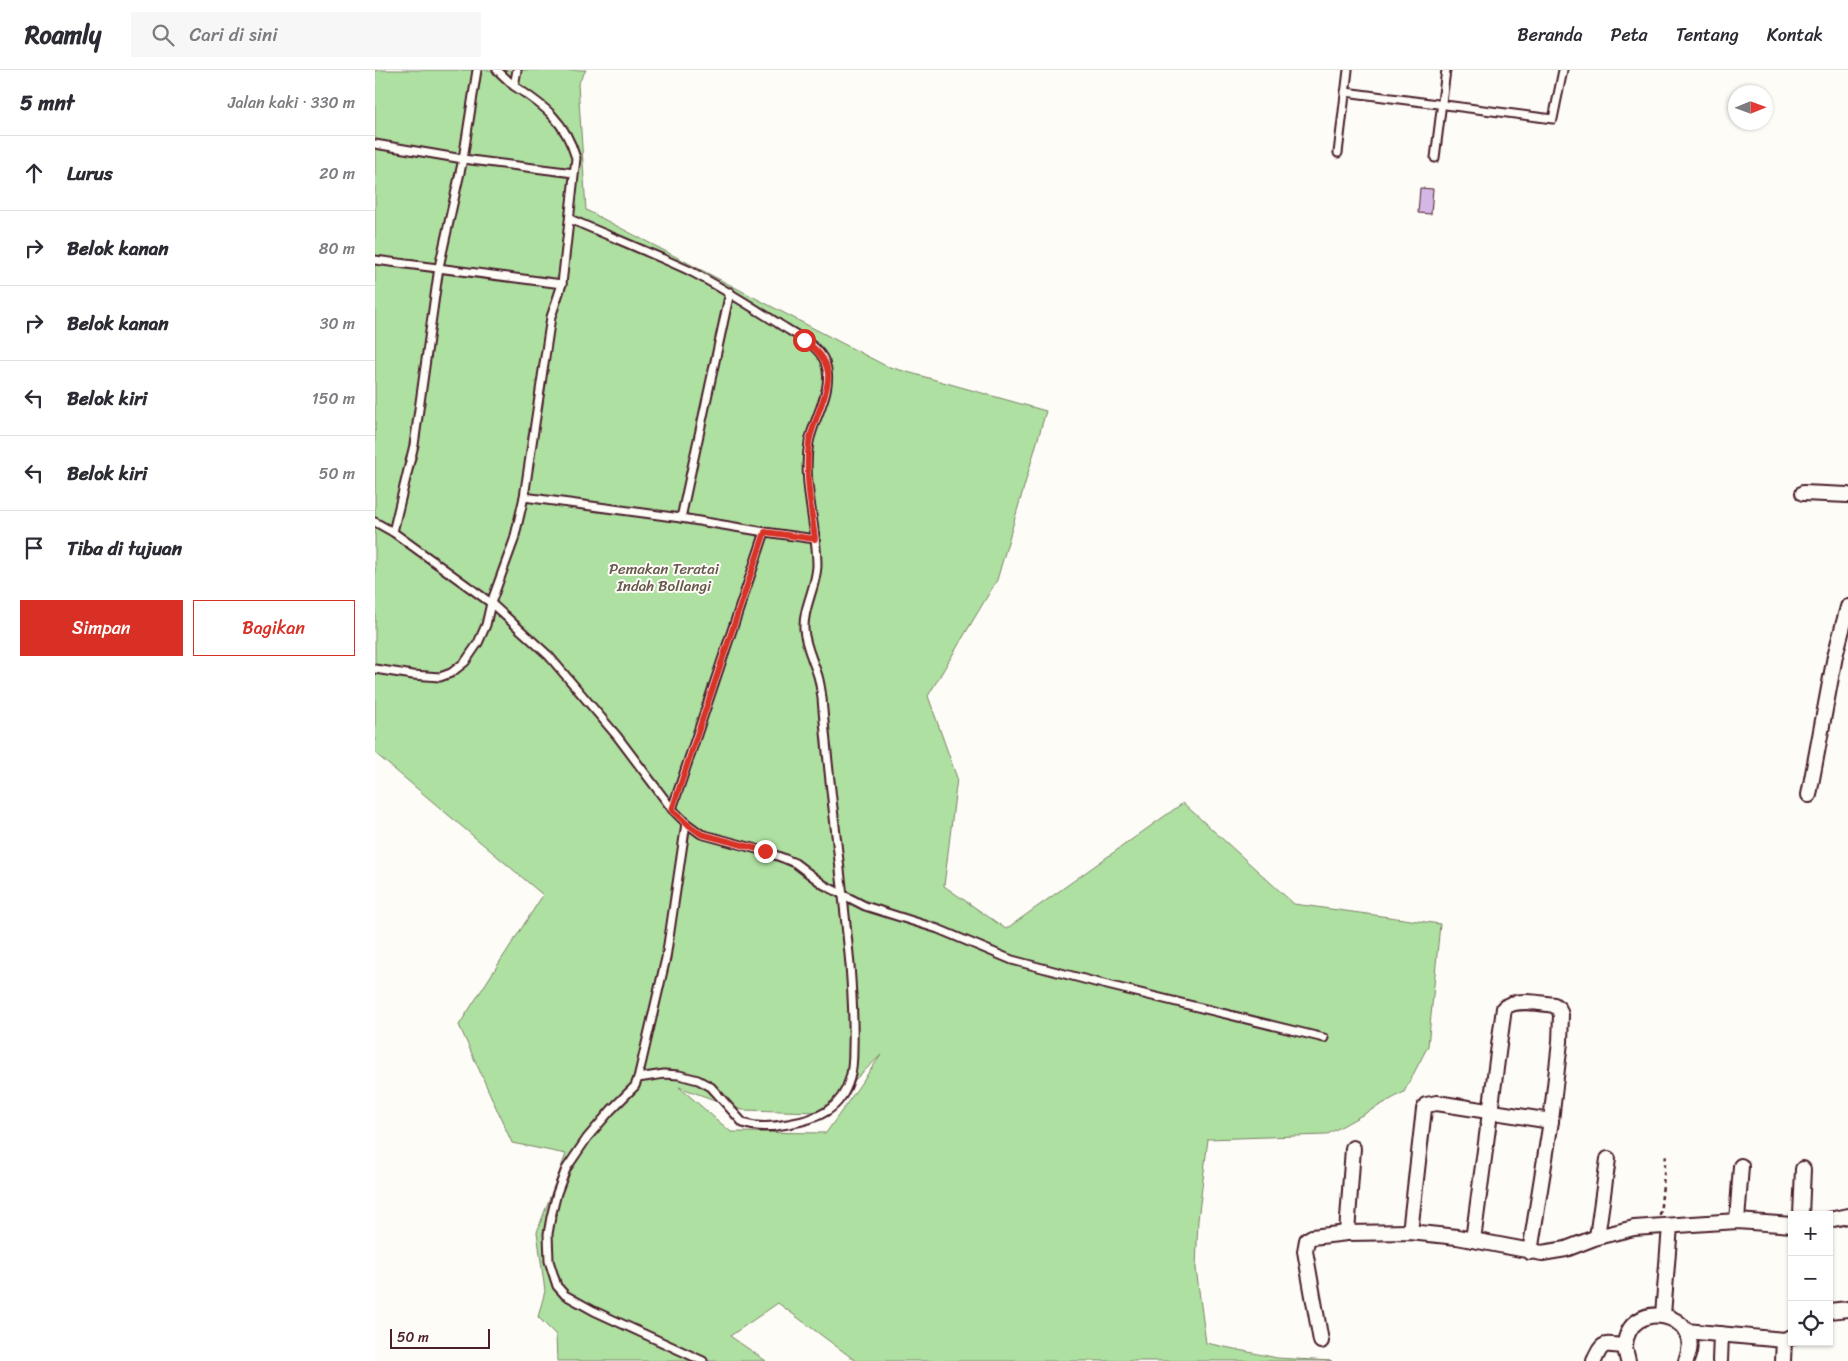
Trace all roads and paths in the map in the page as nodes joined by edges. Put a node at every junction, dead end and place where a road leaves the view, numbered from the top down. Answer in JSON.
{"nodes":[{"id":1,"x":477,"y":70,"type":"edge"},
{"id":2,"x":497,"y":70,"type":"edge"},
{"id":3,"x":517,"y":70,"type":"edge"},
{"id":4,"x":1348,"y":70,"type":"edge"},
{"id":5,"x":1446,"y":70,"type":"edge"},
{"id":6,"x":1563,"y":70,"type":"edge"},
{"id":7,"x":513,"y":86,"type":"junction"},
{"id":8,"x":1345,"y":92,"type":"junction"},
{"id":9,"x":1442,"y":104,"type":"junction"},
{"id":10,"x":375,"y":144,"type":"edge"},
{"id":11,"x":1338,"y":152,"type":"dead end"},
{"id":12,"x":1435,"y":158,"type":"dead end"},
{"id":13,"x":463,"y":159,"type":"junction"},
{"id":14,"x":575,"y":172,"type":"junction"},
{"id":15,"x":570,"y":219,"type":"junction"},
{"id":16,"x":375,"y":260,"type":"edge"},
{"id":17,"x":439,"y":267,"type":"junction"},
{"id":18,"x":562,"y":284,"type":"junction"},
{"id":19,"x":729,"y":292,"type":"junction"},
{"id":20,"x":1803,"y":493,"type":"dead end"},
{"id":21,"x":1848,"y":496,"type":"edge"},
{"id":22,"x":523,"y":497,"type":"junction"},
{"id":23,"x":681,"y":518,"type":"junction"},
{"id":24,"x":375,"y":522,"type":"edge"},
{"id":25,"x":393,"y":532,"type":"junction"},
{"id":26,"x":765,"y":532,"type":"junction"},
{"id":27,"x":815,"y":539,"type":"junction"},
{"id":28,"x":491,"y":602,"type":"junction"},
{"id":29,"x":1848,"y":606,"type":"edge"},
{"id":30,"x":1842,"y":656,"type":"edge"},
{"id":31,"x":375,"y":669,"type":"edge"},
{"id":32,"x":1809,"y":795,"type":"dead end"},
{"id":33,"x":672,"y":810,"type":"junction"},
{"id":34,"x":686,"y":823,"type":"junction"},
{"id":35,"x":844,"y":896,"type":"junction"},
{"id":36,"x":1324,"y":1038,"type":"dead end"},
{"id":37,"x":638,"y":1078,"type":"junction"},
{"id":38,"x":1490,"y":1113,"type":"junction"},
{"id":39,"x":1551,"y":1121,"type":"junction"},
{"id":40,"x":1353,"y":1148,"type":"dead end"},
{"id":41,"x":1666,"y":1154,"type":"dead end"},
{"id":42,"x":1608,"y":1159,"type":"dead end"},
{"id":43,"x":1741,"y":1166,"type":"dead end"},
{"id":44,"x":1803,"y":1169,"type":"dead end"},
{"id":45,"x":1801,"y":1211,"type":"edge"},
{"id":46,"x":1848,"y":1216,"type":"edge"},
{"id":47,"x":1833,"y":1219,"type":"edge"},
{"id":48,"x":1737,"y":1222,"type":"junction"},
{"id":49,"x":1788,"y":1225,"type":"edge"},
{"id":50,"x":1664,"y":1226,"type":"junction"},
{"id":51,"x":1410,"y":1232,"type":"junction"},
{"id":52,"x":1347,"y":1233,"type":"junction"},
{"id":53,"x":1597,"y":1236,"type":"junction"},
{"id":54,"x":1473,"y":1240,"type":"junction"},
{"id":55,"x":1530,"y":1252,"type":"junction"},
{"id":56,"x":1848,"y":1309,"type":"edge"},
{"id":57,"x":1833,"y":1311,"type":"edge"},
{"id":58,"x":1663,"y":1315,"type":"junction"},
{"id":59,"x":1686,"y":1331,"type":"junction"},
{"id":60,"x":1721,"y":1334,"type":"junction"},
{"id":61,"x":1788,"y":1338,"type":"edge"},
{"id":62,"x":1321,"y":1341,"type":"dead end"},
{"id":63,"x":1625,"y":1346,"type":"junction"},
{"id":64,"x":703,"y":1361,"type":"edge"},
{"id":65,"x":1594,"y":1361,"type":"edge"},
{"id":66,"x":1628,"y":1361,"type":"edge"},
{"id":67,"x":1687,"y":1361,"type":"edge"},
{"id":68,"x":1720,"y":1361,"type":"edge"},
{"id":69,"x":1783,"y":1361,"type":"edge"}],
"edges":[{"from":1,"to":13,"type":"lane"},
{"from":2,"to":7,"type":"lane"},
{"from":3,"to":7,"type":"lane"},
{"from":4,"to":8,"type":"lane"},
{"from":5,"to":9,"type":"lane"},
{"from":6,"to":9,"type":"lane"},
{"from":7,"to":14,"type":"lane"},
{"from":8,"to":9,"type":"lane"},
{"from":8,"to":11,"type":"lane"},
{"from":9,"to":12,"type":"lane"},
{"from":10,"to":13,"type":"lane"},
{"from":13,"to":14,"type":"lane"},
{"from":13,"to":17,"type":"lane"},
{"from":14,"to":15,"type":"lane"},
{"from":15,"to":18,"type":"lane"},
{"from":15,"to":19,"type":"lane"},
{"from":16,"to":17,"type":"lane"},
{"from":17,"to":18,"type":"lane"},
{"from":17,"to":25,"type":"lane"},
{"from":18,"to":22,"type":"lane"},
{"from":19,"to":23,"type":"lane"},
{"from":19,"to":27,"type":"lane"},
{"from":20,"to":21,"type":"street"},
{"from":22,"to":23,"type":"lane"},
{"from":22,"to":28,"type":"lane"},
{"from":23,"to":26,"type":"lane"},
{"from":24,"to":25,"type":"lane"},
{"from":25,"to":28,"type":"lane"},
{"from":26,"to":27,"type":"lane"},
{"from":26,"to":33,"type":"lane"},
{"from":27,"to":35,"type":"lane"},
{"from":28,"to":31,"type":"lane"},
{"from":28,"to":33,"type":"lane"},
{"from":29,"to":30,"type":"street"},
{"from":30,"to":32,"type":"street"},
{"from":33,"to":34,"type":"lane"},
{"from":34,"to":35,"type":"lane"},
{"from":34,"to":37,"type":"lane"},
{"from":35,"to":36,"type":"lane"},
{"from":35,"to":37,"type":"lane"},
{"from":37,"to":64,"type":"lane"},
{"from":38,"to":39,"type":"street"},
{"from":38,"to":39,"type":"street"},
{"from":38,"to":51,"type":"street"},
{"from":38,"to":54,"type":"street"},
{"from":39,"to":55,"type":"street"},
{"from":40,"to":52,"type":"street"},
{"from":41,"to":50,"type":"path"},
{"from":42,"to":53,"type":"street"},
{"from":43,"to":48,"type":"street"},
{"from":44,"to":45,"type":"street"},
{"from":46,"to":47,"type":"street"},
{"from":48,"to":49,"type":"street"},
{"from":48,"to":50,"type":"street"},
{"from":50,"to":53,"type":"street"},
{"from":50,"to":58,"type":"street"},
{"from":51,"to":52,"type":"street"},
{"from":51,"to":54,"type":"street"},
{"from":52,"to":62,"type":"street"},
{"from":53,"to":55,"type":"street"},
{"from":54,"to":55,"type":"street"},
{"from":56,"to":57,"type":"street"},
{"from":58,"to":59,"type":"street"},
{"from":58,"to":63,"type":"street"},
{"from":59,"to":60,"type":"street"},
{"from":59,"to":67,"type":"street"},
{"from":60,"to":61,"type":"street"},
{"from":60,"to":68,"type":"street"},
{"from":61,"to":69,"type":"street"},
{"from":63,"to":65,"type":"street"},
{"from":63,"to":66,"type":"street"}]}
